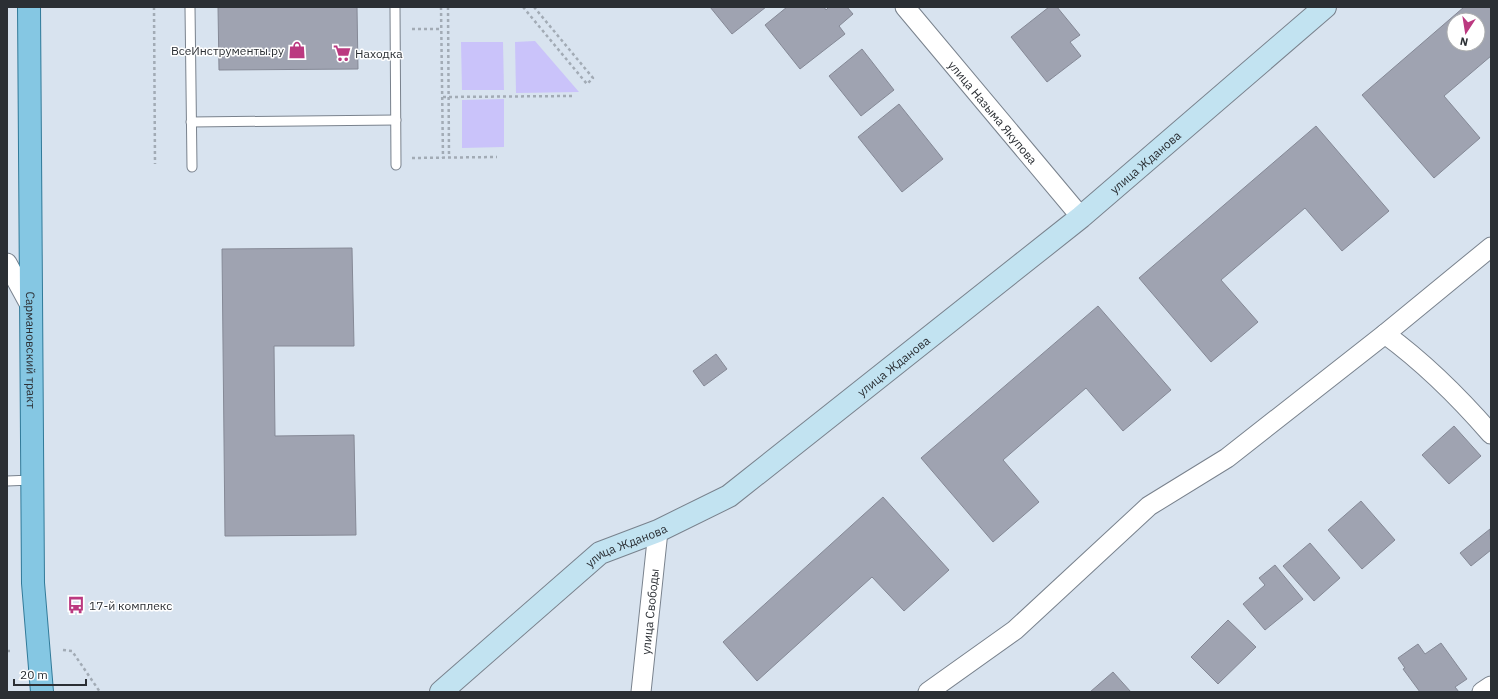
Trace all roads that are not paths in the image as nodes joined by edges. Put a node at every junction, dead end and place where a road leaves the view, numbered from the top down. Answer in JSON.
{"nodes":[{"id":1,"x":29,"y":7,"type":"edge"},
{"id":2,"x":190,"y":7,"type":"edge"},
{"id":3,"x":395,"y":7,"type":"edge"},
{"id":4,"x":905,"y":7,"type":"edge"},
{"id":5,"x":1325,"y":7,"type":"edge"},
{"id":6,"x":396,"y":120,"type":"junction"},
{"id":7,"x":191,"y":122,"type":"junction"},
{"id":8,"x":396,"y":161,"type":"road end"},
{"id":9,"x":192,"y":167,"type":"dead end"},
{"id":10,"x":1081,"y":217,"type":"junction"},
{"id":11,"x":1491,"y":247,"type":"edge"},
{"id":12,"x":7,"y":263,"type":"edge"},
{"id":13,"x":31,"y":307,"type":"junction"},
{"id":14,"x":1385,"y":334,"type":"junction"},
{"id":15,"x":1491,"y":434,"type":"edge"},
{"id":16,"x":32,"y":480,"type":"junction"},
{"id":17,"x":7,"y":481,"type":"edge"},
{"id":18,"x":658,"y":531,"type":"junction"},
{"id":19,"x":1491,"y":686,"type":"edge"},
{"id":20,"x":42,"y":692,"type":"edge"},
{"id":21,"x":441,"y":692,"type":"edge"},
{"id":22,"x":641,"y":692,"type":"edge"},
{"id":23,"x":928,"y":692,"type":"edge"},
{"id":24,"x":1482,"y":692,"type":"edge"}],
"edges":[{"from":1,"to":13,"type":"main road","name":"Сармановский тракт"},
{"from":2,"to":7,"type":"lane"},
{"from":3,"to":6,"type":"lane"},
{"from":4,"to":10,"type":"street","name":"улица Назыма Якупова"},
{"from":5,"to":10,"type":"street","name":"улица Жданова"},
{"from":6,"to":7,"type":"lane"},
{"from":6,"to":8,"type":"lane"},
{"from":7,"to":9,"type":"lane"},
{"from":10,"to":18,"type":"street","name":"улица Жданова"},
{"from":11,"to":14,"type":"street"},
{"from":12,"to":13,"type":"street"},
{"from":13,"to":16,"type":"main road","name":"Сармановский тракт"},
{"from":14,"to":15,"type":"street"},
{"from":14,"to":23,"type":"street"},
{"from":16,"to":17,"type":"lane"},
{"from":16,"to":20,"type":"main road","name":"Сармановский тракт"},
{"from":18,"to":21,"type":"street","name":"улица Жданова"},
{"from":18,"to":22,"type":"street","name":"улица Свободы"},
{"from":19,"to":24,"type":"street"}]}
